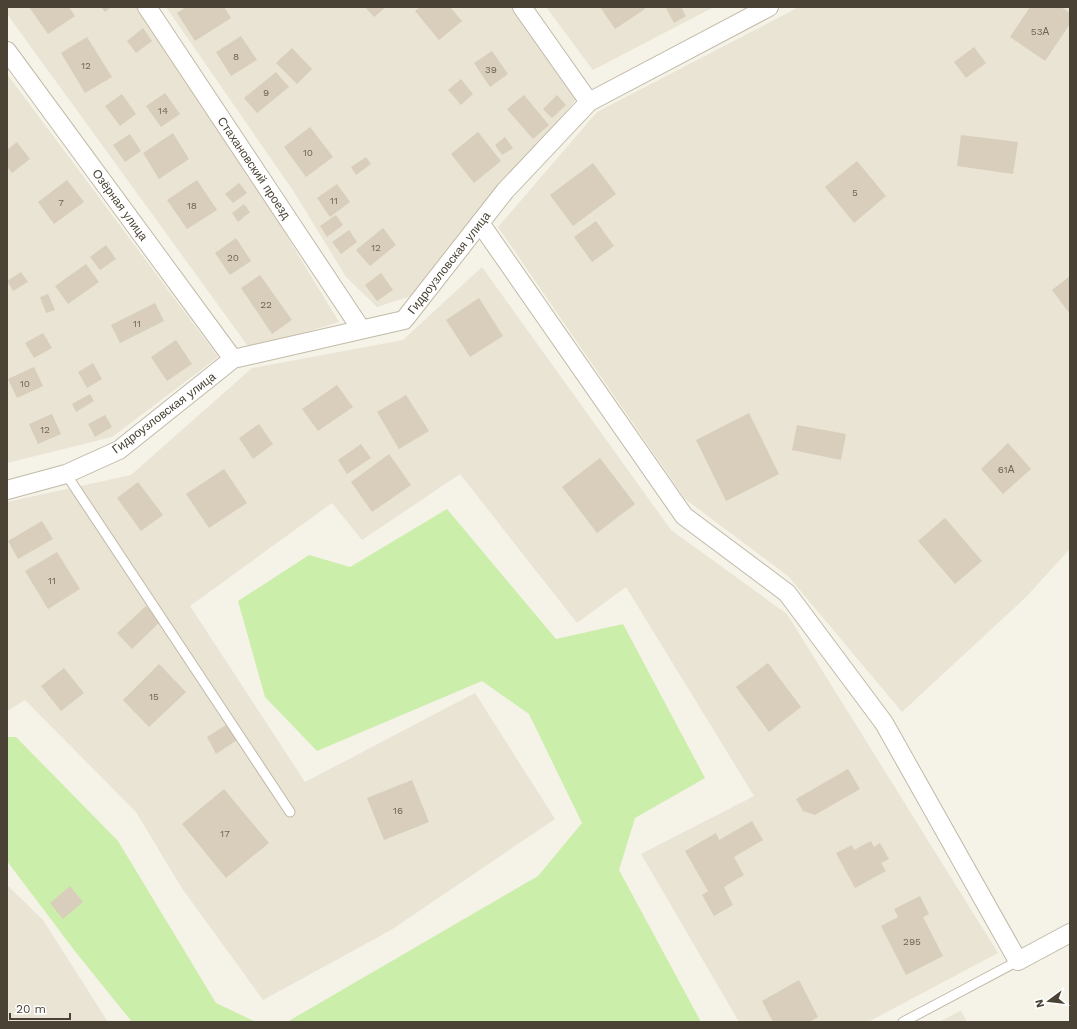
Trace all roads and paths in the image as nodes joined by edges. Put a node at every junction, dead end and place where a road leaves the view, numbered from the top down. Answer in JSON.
{"nodes":[{"id":1,"x":147,"y":7,"type":"edge"},
{"id":2,"x":522,"y":7,"type":"edge"},
{"id":3,"x":770,"y":7,"type":"edge"},
{"id":4,"x":7,"y":51,"type":"edge"},
{"id":5,"x":589,"y":102,"type":"junction"},
{"id":6,"x":480,"y":224,"type":"junction"},
{"id":7,"x":361,"y":329,"type":"junction"},
{"id":8,"x":233,"y":359,"type":"junction"},
{"id":9,"x":66,"y":474,"type":"junction"},
{"id":10,"x":7,"y":490,"type":"edge"},
{"id":11,"x":290,"y":812,"type":"dead end"},
{"id":12,"x":1070,"y":933,"type":"edge"},
{"id":13,"x":1018,"y":961,"type":"junction"},
{"id":14,"x":903,"y":1022,"type":"edge"}],
"edges":[{"from":1,"to":7,"type":"street","name":"Стахановский проезд"},
{"from":2,"to":5,"type":"street"},
{"from":3,"to":5,"type":"street","name":"Гидроузловская улица"},
{"from":4,"to":8,"type":"street","name":"Озёрная улица"},
{"from":5,"to":6,"type":"street","name":"Гидроузловская улица"},
{"from":6,"to":7,"type":"street","name":"Гидроузловская улица"},
{"from":6,"to":13,"type":"street"},
{"from":7,"to":8,"type":"street","name":"Гидроузловская улица"},
{"from":8,"to":9,"type":"street","name":"Гидроузловская улица"},
{"from":9,"to":10,"type":"street","name":"Гидроузловская улица"},
{"from":9,"to":11,"type":"lane"},
{"from":12,"to":13,"type":"street"},
{"from":13,"to":14,"type":"lane"}]}
